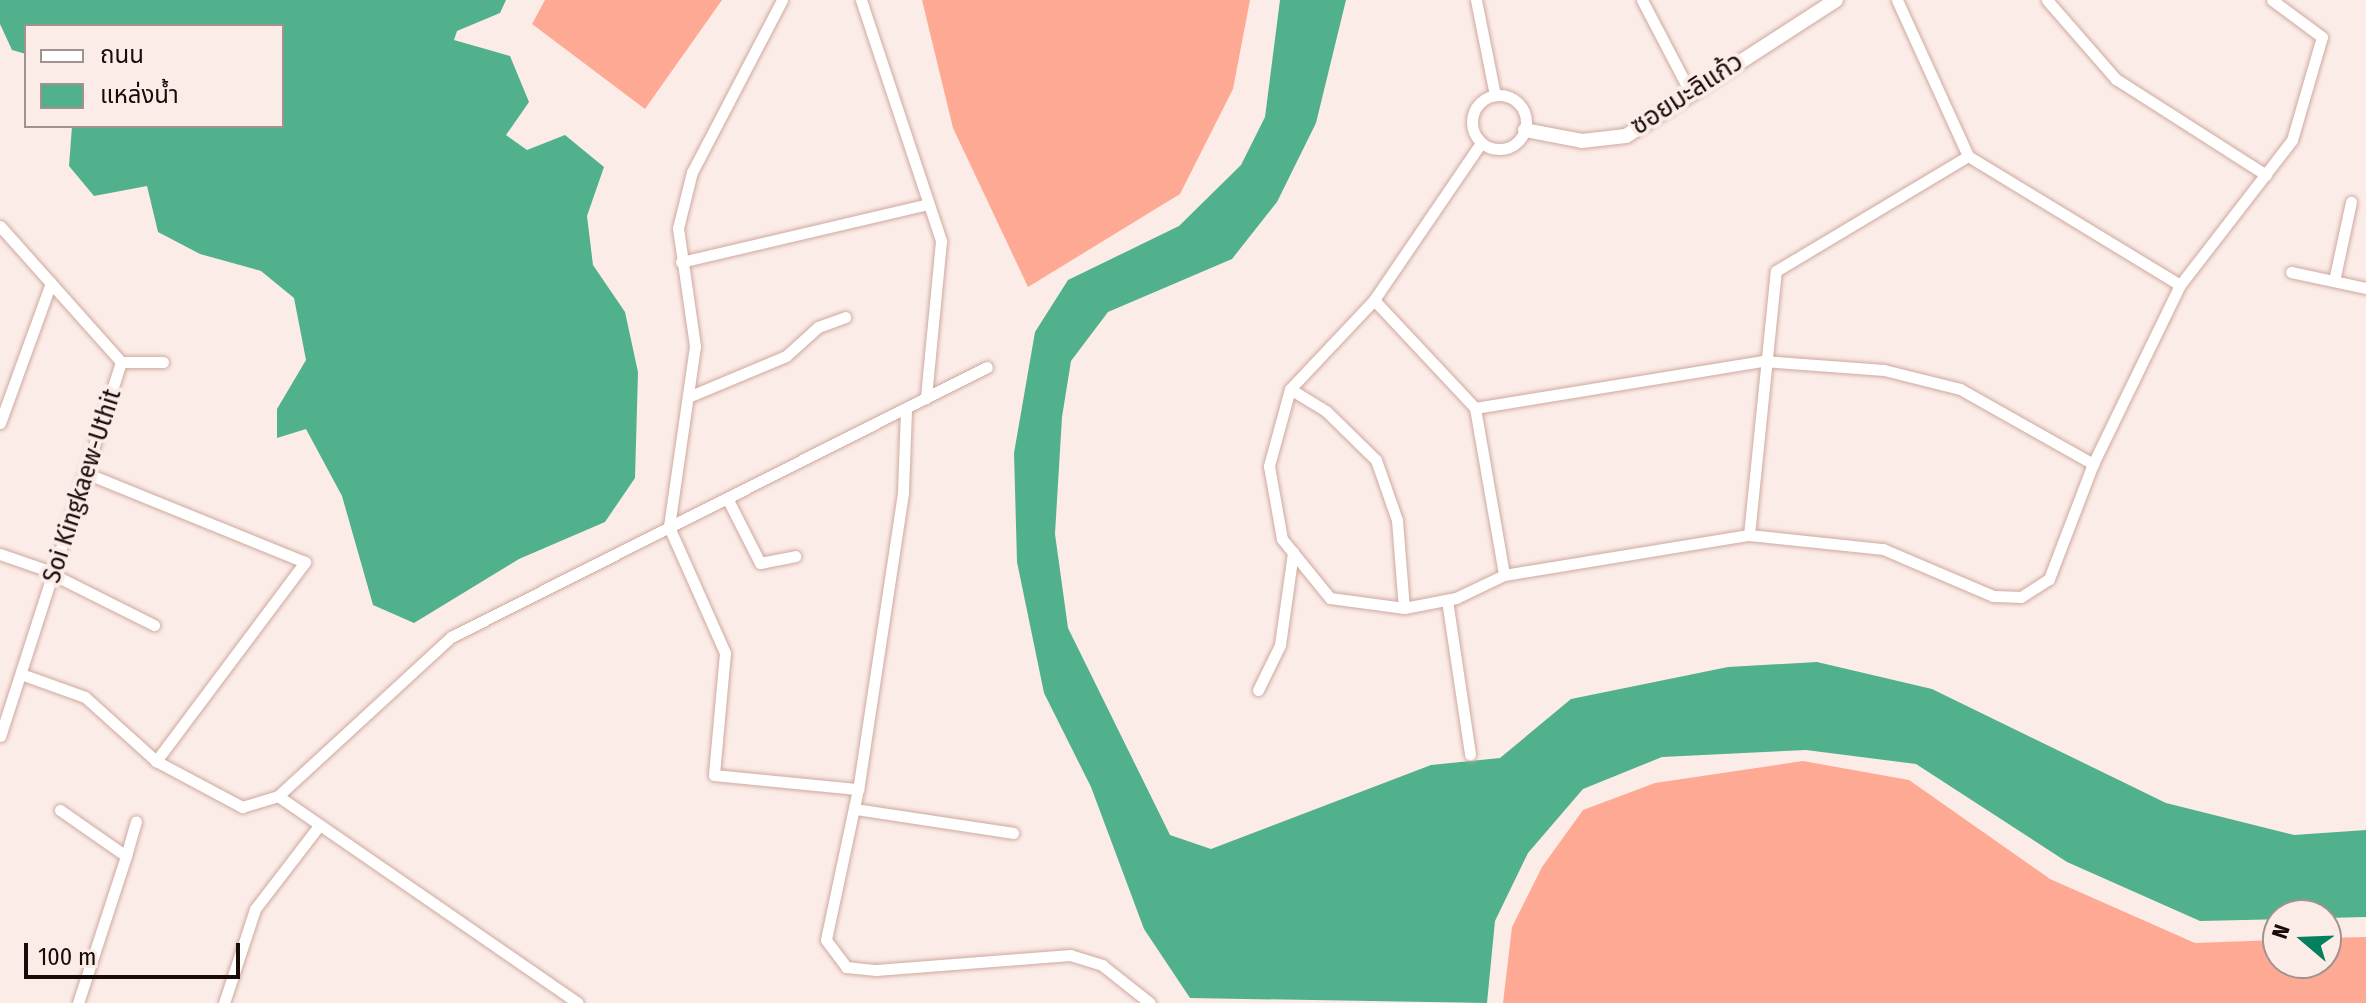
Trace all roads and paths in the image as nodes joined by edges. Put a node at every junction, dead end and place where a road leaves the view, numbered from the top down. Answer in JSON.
{"nodes":[{"id":1,"x":782,"y":0,"type":"edge"},
{"id":2,"x":861,"y":0,"type":"edge"},
{"id":3,"x":1476,"y":0,"type":"edge"},
{"id":4,"x":1642,"y":0,"type":"edge"},
{"id":5,"x":1836,"y":0,"type":"edge"},
{"id":6,"x":1897,"y":0,"type":"edge"},
{"id":7,"x":2047,"y":0,"type":"edge"},
{"id":8,"x":2272,"y":0,"type":"edge"},
{"id":9,"x":1689,"y":90,"type":"junction"},
{"id":10,"x":1495,"y":95,"type":"junction"},
{"id":11,"x":1525,"y":130,"type":"junction"},
{"id":12,"x":1481,"y":143,"type":"junction"},
{"id":13,"x":1968,"y":156,"type":"junction"},
{"id":14,"x":2266,"y":175,"type":"junction"},
{"id":15,"x":2351,"y":202,"type":"dead end"},
{"id":16,"x":928,"y":204,"type":"junction"},
{"id":17,"x":0,"y":226,"type":"edge"},
{"id":18,"x":681,"y":262,"type":"junction"},
{"id":19,"x":2291,"y":272,"type":"dead end"},
{"id":20,"x":2334,"y":281,"type":"junction"},
{"id":21,"x":51,"y":283,"type":"junction"},
{"id":22,"x":2180,"y":285,"type":"junction"},
{"id":23,"x":2366,"y":288,"type":"edge"},
{"id":24,"x":1374,"y":300,"type":"junction"},
{"id":25,"x":845,"y":317,"type":"dead end"},
{"id":26,"x":1763,"y":361,"type":"junction"},
{"id":27,"x":121,"y":362,"type":"junction"},
{"id":28,"x":163,"y":362,"type":"dead end"},
{"id":29,"x":987,"y":367,"type":"dead end"},
{"id":30,"x":1290,"y":389,"type":"junction"},
{"id":31,"x":688,"y":397,"type":"junction"},
{"id":32,"x":926,"y":398,"type":"junction"},
{"id":33,"x":1475,"y":408,"type":"junction"},
{"id":34,"x":906,"y":410,"type":"junction"},
{"id":35,"x":0,"y":423,"type":"edge"},
{"id":36,"x":2093,"y":464,"type":"junction"},
{"id":37,"x":88,"y":474,"type":"junction"},
{"id":38,"x":727,"y":498,"type":"junction"},
{"id":39,"x":669,"y":527,"type":"junction"},
{"id":40,"x":1749,"y":535,"type":"junction"},
{"id":41,"x":1293,"y":552,"type":"junction"},
{"id":42,"x":0,"y":554,"type":"edge"},
{"id":43,"x":795,"y":556,"type":"dead end"},
{"id":44,"x":55,"y":574,"type":"junction"},
{"id":45,"x":1504,"y":575,"type":"junction"},
{"id":46,"x":1447,"y":600,"type":"junction"},
{"id":47,"x":1404,"y":608,"type":"junction"},
{"id":48,"x":154,"y":625,"type":"dead end"},
{"id":49,"x":21,"y":674,"type":"junction"},
{"id":50,"x":1258,"y":690,"type":"dead end"},
{"id":51,"x":0,"y":736,"type":"edge"},
{"id":52,"x":1470,"y":754,"type":"dead end"},
{"id":53,"x":156,"y":761,"type":"junction"},
{"id":54,"x":858,"y":789,"type":"junction"},
{"id":55,"x":278,"y":796,"type":"junction"},
{"id":56,"x":855,"y":809,"type":"junction"},
{"id":57,"x":60,"y":810,"type":"dead end"},
{"id":58,"x":136,"y":821,"type":"dead end"},
{"id":59,"x":318,"y":827,"type":"junction"},
{"id":60,"x":1013,"y":833,"type":"dead end"},
{"id":61,"x":126,"y":856,"type":"junction"},
{"id":62,"x":78,"y":1003,"type":"edge"},
{"id":63,"x":224,"y":1003,"type":"edge"},
{"id":64,"x":578,"y":1003,"type":"edge"},
{"id":65,"x":1150,"y":1003,"type":"edge"}],
"edges":[{"from":1,"to":18,"type":"street"},
{"from":2,"to":16,"type":"street"},
{"from":3,"to":10,"type":"street"},
{"from":4,"to":9,"type":"street"},
{"from":5,"to":9,"type":"street","name":"ซอยมะลิแก้ว"},
{"from":6,"to":13,"type":"street"},
{"from":7,"to":14,"type":"street"},
{"from":8,"to":14,"type":"street"},
{"from":9,"to":11,"type":"street","name":"ซอยมะลิแก้ว"},
{"from":10,"to":11,"type":"street"},
{"from":10,"to":12,"type":"street"},
{"from":11,"to":12,"type":"street"},
{"from":12,"to":24,"type":"street"},
{"from":13,"to":22,"type":"street"},
{"from":13,"to":26,"type":"street"},
{"from":14,"to":22,"type":"street"},
{"from":15,"to":20,"type":"street"},
{"from":16,"to":18,"type":"street"},
{"from":16,"to":32,"type":"street"},
{"from":17,"to":21,"type":"street","name":"Soi Kingkaew-Uthit"},
{"from":18,"to":31,"type":"street"},
{"from":19,"to":20,"type":"street"},
{"from":20,"to":23,"type":"street"},
{"from":21,"to":27,"type":"street","name":"Soi Kingkaew-Uthit"},
{"from":21,"to":35,"type":"street"},
{"from":22,"to":36,"type":"street"},
{"from":24,"to":30,"type":"street"},
{"from":24,"to":33,"type":"street"},
{"from":25,"to":31,"type":"street"},
{"from":26,"to":33,"type":"street"},
{"from":26,"to":36,"type":"street"},
{"from":26,"to":40,"type":"street"},
{"from":27,"to":28,"type":"street"},
{"from":27,"to":37,"type":"street","name":"Soi Kingkaew-Uthit"},
{"from":29,"to":32,"type":"street"},
{"from":30,"to":41,"type":"street"},
{"from":30,"to":47,"type":"street"},
{"from":31,"to":39,"type":"street"},
{"from":32,"to":34,"type":"street"},
{"from":33,"to":45,"type":"street"},
{"from":34,"to":38,"type":"street"},
{"from":34,"to":54,"type":"street"},
{"from":36,"to":40,"type":"street"},
{"from":37,"to":44,"type":"street","name":"Soi Kingkaew-Uthit"},
{"from":37,"to":53,"type":"street"},
{"from":38,"to":39,"type":"street"},
{"from":38,"to":43,"type":"street"},
{"from":39,"to":54,"type":"street"},
{"from":39,"to":55,"type":"street"},
{"from":40,"to":45,"type":"street"},
{"from":41,"to":47,"type":"street"},
{"from":41,"to":50,"type":"street"},
{"from":42,"to":44,"type":"street"},
{"from":44,"to":48,"type":"street"},
{"from":44,"to":49,"type":"street","name":"Soi Kingkaew-Uthit"},
{"from":45,"to":46,"type":"street"},
{"from":46,"to":47,"type":"street"},
{"from":46,"to":52,"type":"street"},
{"from":49,"to":51,"type":"street","name":"Soi Kingkaew-Uthit"},
{"from":49,"to":53,"type":"street"},
{"from":53,"to":55,"type":"street"},
{"from":54,"to":56,"type":"street"},
{"from":55,"to":59,"type":"street"},
{"from":56,"to":60,"type":"street"},
{"from":56,"to":65,"type":"street"},
{"from":57,"to":61,"type":"street"},
{"from":58,"to":61,"type":"street"},
{"from":59,"to":63,"type":"street"},
{"from":59,"to":64,"type":"street"},
{"from":61,"to":62,"type":"street"}]}
